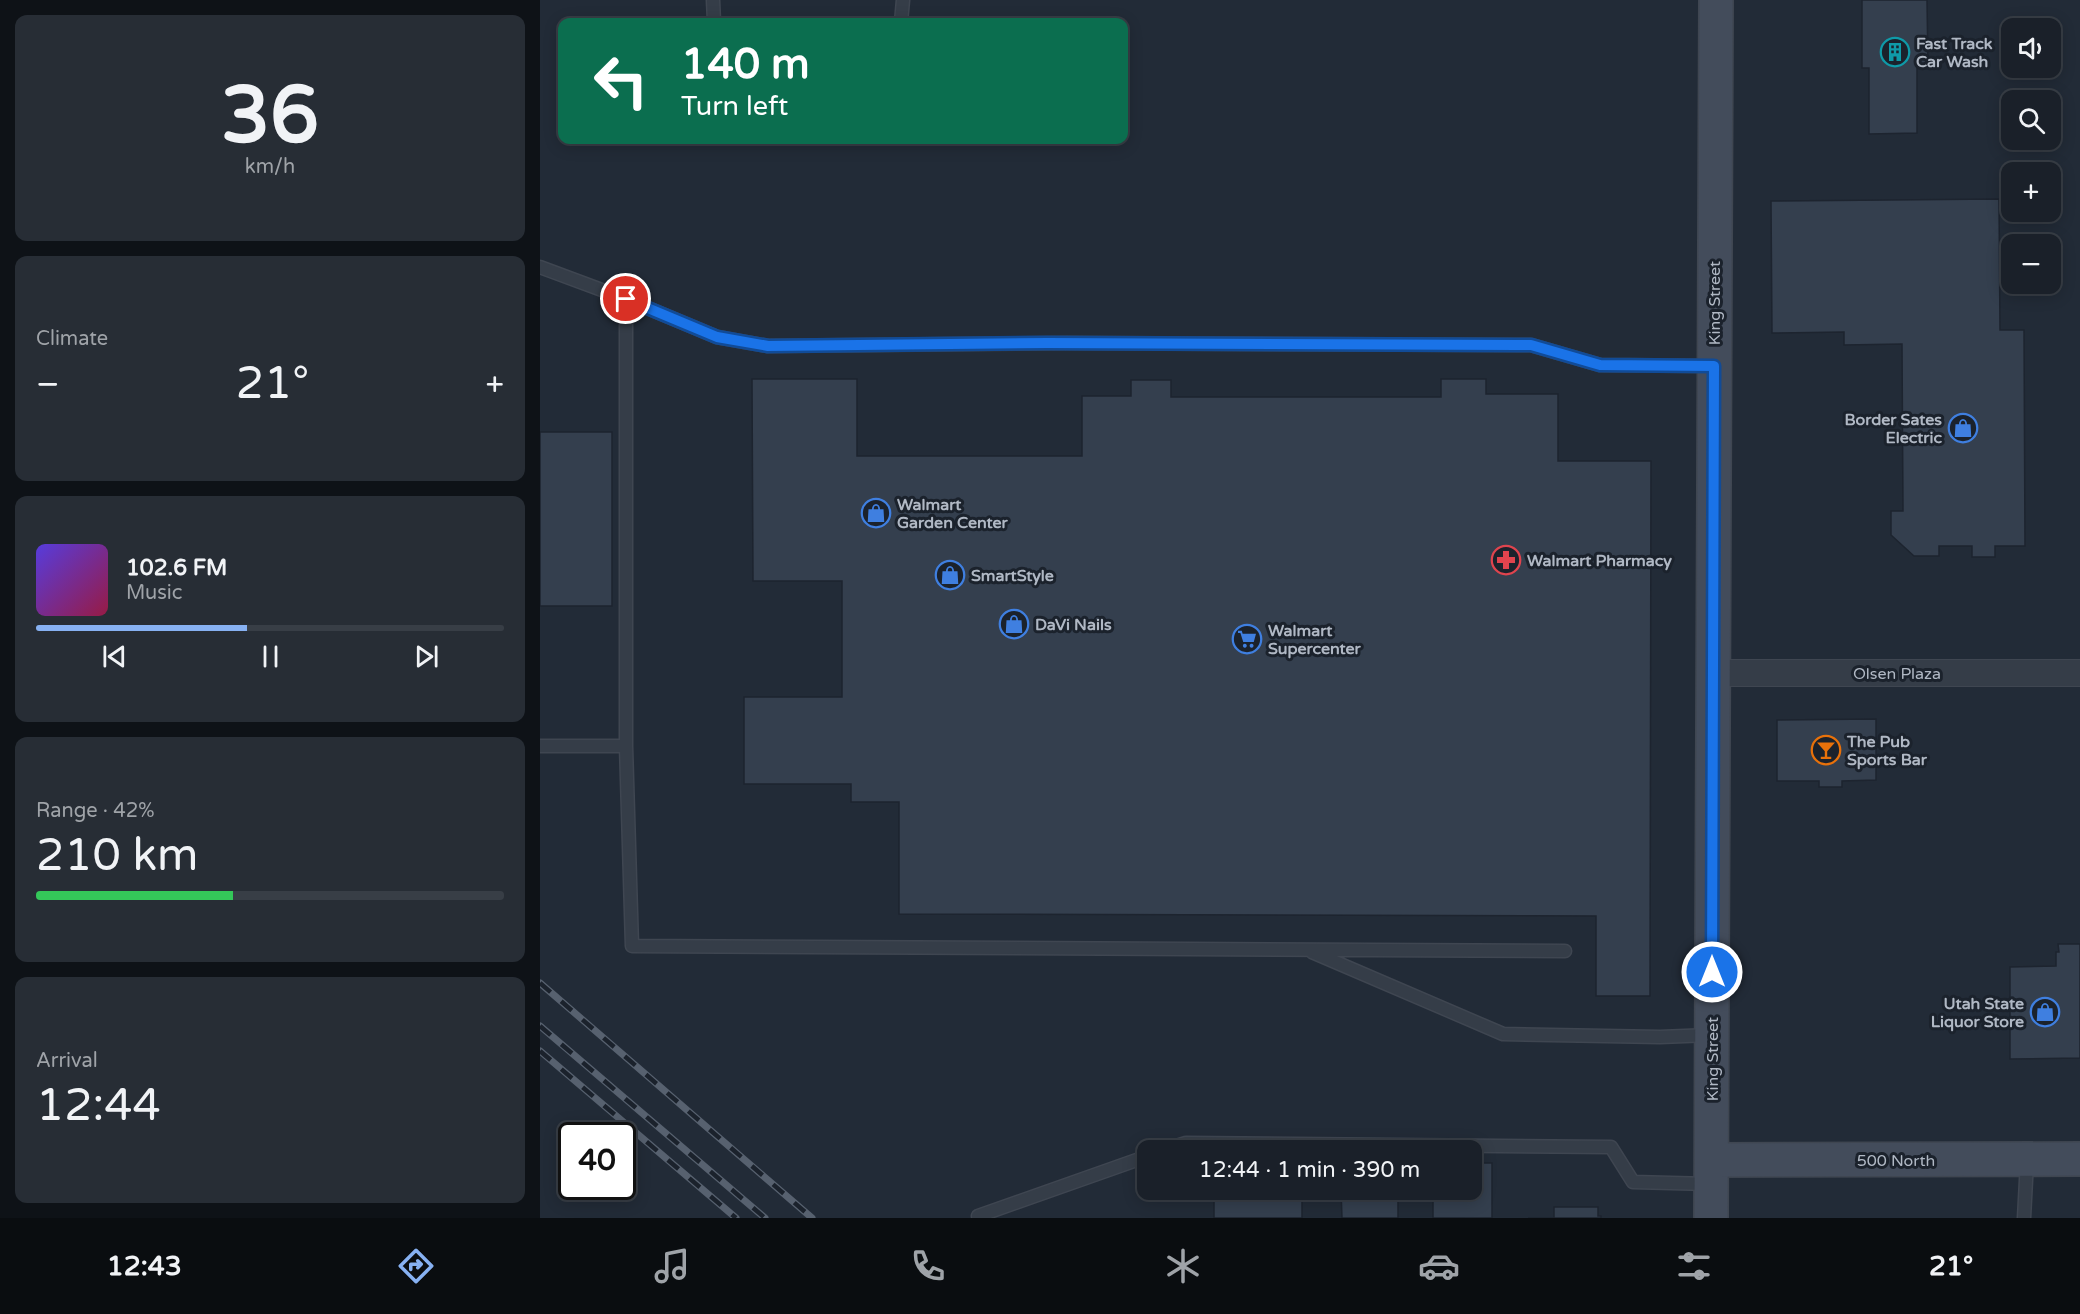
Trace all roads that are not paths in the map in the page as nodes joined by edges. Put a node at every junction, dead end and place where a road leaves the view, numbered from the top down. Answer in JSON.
{"nodes":[{"id":1,"x":713,"y":0,"type":"edge"},
{"id":2,"x":903,"y":0,"type":"edge"},
{"id":3,"x":1716,"y":0,"type":"edge"},
{"id":4,"x":714,"y":18,"type":"edge"},
{"id":5,"x":901,"y":18,"type":"edge"},
{"id":6,"x":540,"y":267,"type":"edge"},
{"id":7,"x":626,"y":299,"type":"junction"},
{"id":8,"x":1714,"y":366,"type":"junction"},
{"id":9,"x":1714,"y":673,"type":"junction"},
{"id":10,"x":2080,"y":673,"type":"edge"},
{"id":11,"x":540,"y":746,"type":"edge"},
{"id":12,"x":626,"y":746,"type":"junction"},
{"id":13,"x":1306,"y":949,"type":"junction"},
{"id":14,"x":1565,"y":951,"type":"dead end"},
{"id":15,"x":1711,"y":1035,"type":"junction"},
{"id":16,"x":1482,"y":1146,"type":"edge"},
{"id":17,"x":2080,"y":1159,"type":"edge"},
{"id":18,"x":1137,"y":1160,"type":"edge"},
{"id":19,"x":2027,"y":1160,"type":"junction"},
{"id":20,"x":1712,"y":1172,"type":"junction"},
{"id":21,"x":979,"y":1218,"type":"edge"},
{"id":22,"x":1711,"y":1218,"type":"edge"},
{"id":23,"x":2025,"y":1218,"type":"edge"}],
"edges":[{"from":1,"to":4,"type":"lane"},
{"from":2,"to":5,"type":"lane"},
{"from":3,"to":8,"type":"street","name":"King Street"},
{"from":6,"to":7,"type":"lane"},
{"from":7,"to":8,"type":"lane"},
{"from":7,"to":12,"type":"lane"},
{"from":8,"to":9,"type":"street","name":"King Street"},
{"from":9,"to":10,"type":"street","name":"Olsen Plaza"},
{"from":9,"to":15,"type":"street","name":"King Street"},
{"from":11,"to":12,"type":"lane"},
{"from":12,"to":13,"type":"lane"},
{"from":13,"to":14,"type":"lane"},
{"from":13,"to":15,"type":"lane"},
{"from":15,"to":20,"type":"street","name":"King Street"},
{"from":16,"to":20,"type":"lane"},
{"from":17,"to":19,"type":"street","name":"500 North"},
{"from":18,"to":21,"type":"lane"},
{"from":19,"to":20,"type":"street","name":"500 North"},
{"from":19,"to":23,"type":"lane"},
{"from":20,"to":22,"type":"street","name":"King Street"}]}
